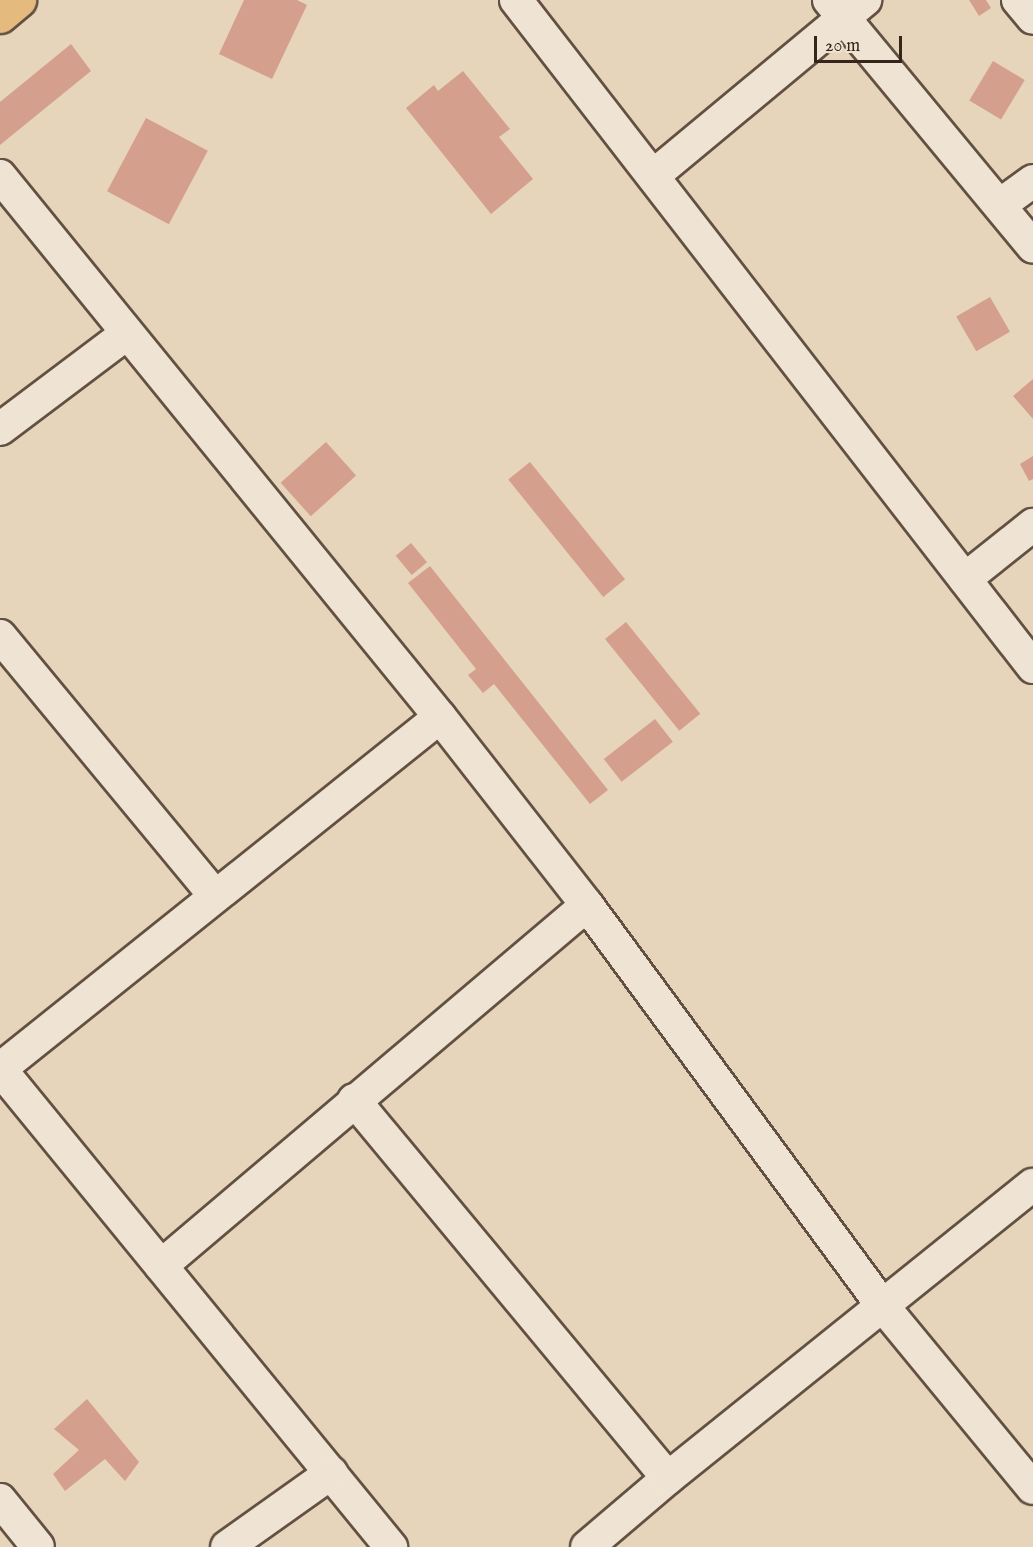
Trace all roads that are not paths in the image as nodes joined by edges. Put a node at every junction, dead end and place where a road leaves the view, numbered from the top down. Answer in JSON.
{"nodes":[{"id":1,"x":19,"y":0,"type":"edge"},
{"id":2,"x":516,"y":0,"type":"edge"},
{"id":3,"x":1018,"y":0,"type":"edge"},
{"id":4,"x":845,"y":6,"type":"edge"},
{"id":5,"x":0,"y":15,"type":"edge"},
{"id":6,"x":1033,"y":18,"type":"edge"},
{"id":7,"x":0,"y":176,"type":"edge"},
{"id":8,"x":653,"y":176,"type":"junction"},
{"id":9,"x":1033,"y":181,"type":"edge"},
{"id":10,"x":1000,"y":205,"type":"junction"},
{"id":11,"x":1033,"y":246,"type":"edge"},
{"id":12,"x":126,"y":334,"type":"junction"},
{"id":13,"x":0,"y":429,"type":"edge"},
{"id":14,"x":1033,"y":525,"type":"edge"},
{"id":15,"x":965,"y":579,"type":"junction"},
{"id":16,"x":0,"y":636,"type":"edge"},
{"id":17,"x":1033,"y":666,"type":"edge"},
{"id":18,"x":440,"y":717,"type":"junction"},
{"id":19,"x":214,"y":895,"type":"junction"},
{"id":20,"x":587,"y":904,"type":"junction"},
{"id":21,"x":0,"y":1069,"type":"edge"},
{"id":22,"x":354,"y":1100,"type":"junction"},
{"id":23,"x":1033,"y":1185,"type":"edge"},
{"id":24,"x":161,"y":1266,"type":"junction"},
{"id":25,"x":882,"y":1305,"type":"junction"},
{"id":26,"x":331,"y":1473,"type":"junction"},
{"id":27,"x":668,"y":1478,"type":"junction"},
{"id":28,"x":1033,"y":1488,"type":"edge"},
{"id":29,"x":0,"y":1500,"type":"edge"},
{"id":30,"x":38,"y":1547,"type":"edge"},
{"id":31,"x":227,"y":1547,"type":"edge"},
{"id":32,"x":391,"y":1547,"type":"edge"},
{"id":33,"x":587,"y":1547,"type":"edge"}],
"edges":[{"from":1,"to":5,"type":"highway"},
{"from":2,"to":8,"type":"street"},
{"from":3,"to":6,"type":"street"},
{"from":4,"to":8,"type":"street"},
{"from":4,"to":10,"type":"street"},
{"from":7,"to":12,"type":"street"},
{"from":8,"to":15,"type":"street"},
{"from":9,"to":10,"type":"street"},
{"from":10,"to":11,"type":"street"},
{"from":12,"to":13,"type":"street"},
{"from":12,"to":18,"type":"street"},
{"from":14,"to":15,"type":"street"},
{"from":15,"to":17,"type":"street"},
{"from":16,"to":19,"type":"street"},
{"from":18,"to":19,"type":"street"},
{"from":18,"to":20,"type":"street"},
{"from":19,"to":21,"type":"street"},
{"from":20,"to":22,"type":"street"},
{"from":20,"to":25,"type":"street"},
{"from":21,"to":24,"type":"street"},
{"from":22,"to":24,"type":"street"},
{"from":22,"to":27,"type":"street"},
{"from":23,"to":25,"type":"street"},
{"from":24,"to":26,"type":"street"},
{"from":25,"to":27,"type":"street"},
{"from":25,"to":28,"type":"street"},
{"from":26,"to":31,"type":"street"},
{"from":26,"to":32,"type":"street"},
{"from":27,"to":33,"type":"street"},
{"from":29,"to":30,"type":"street"}]}
